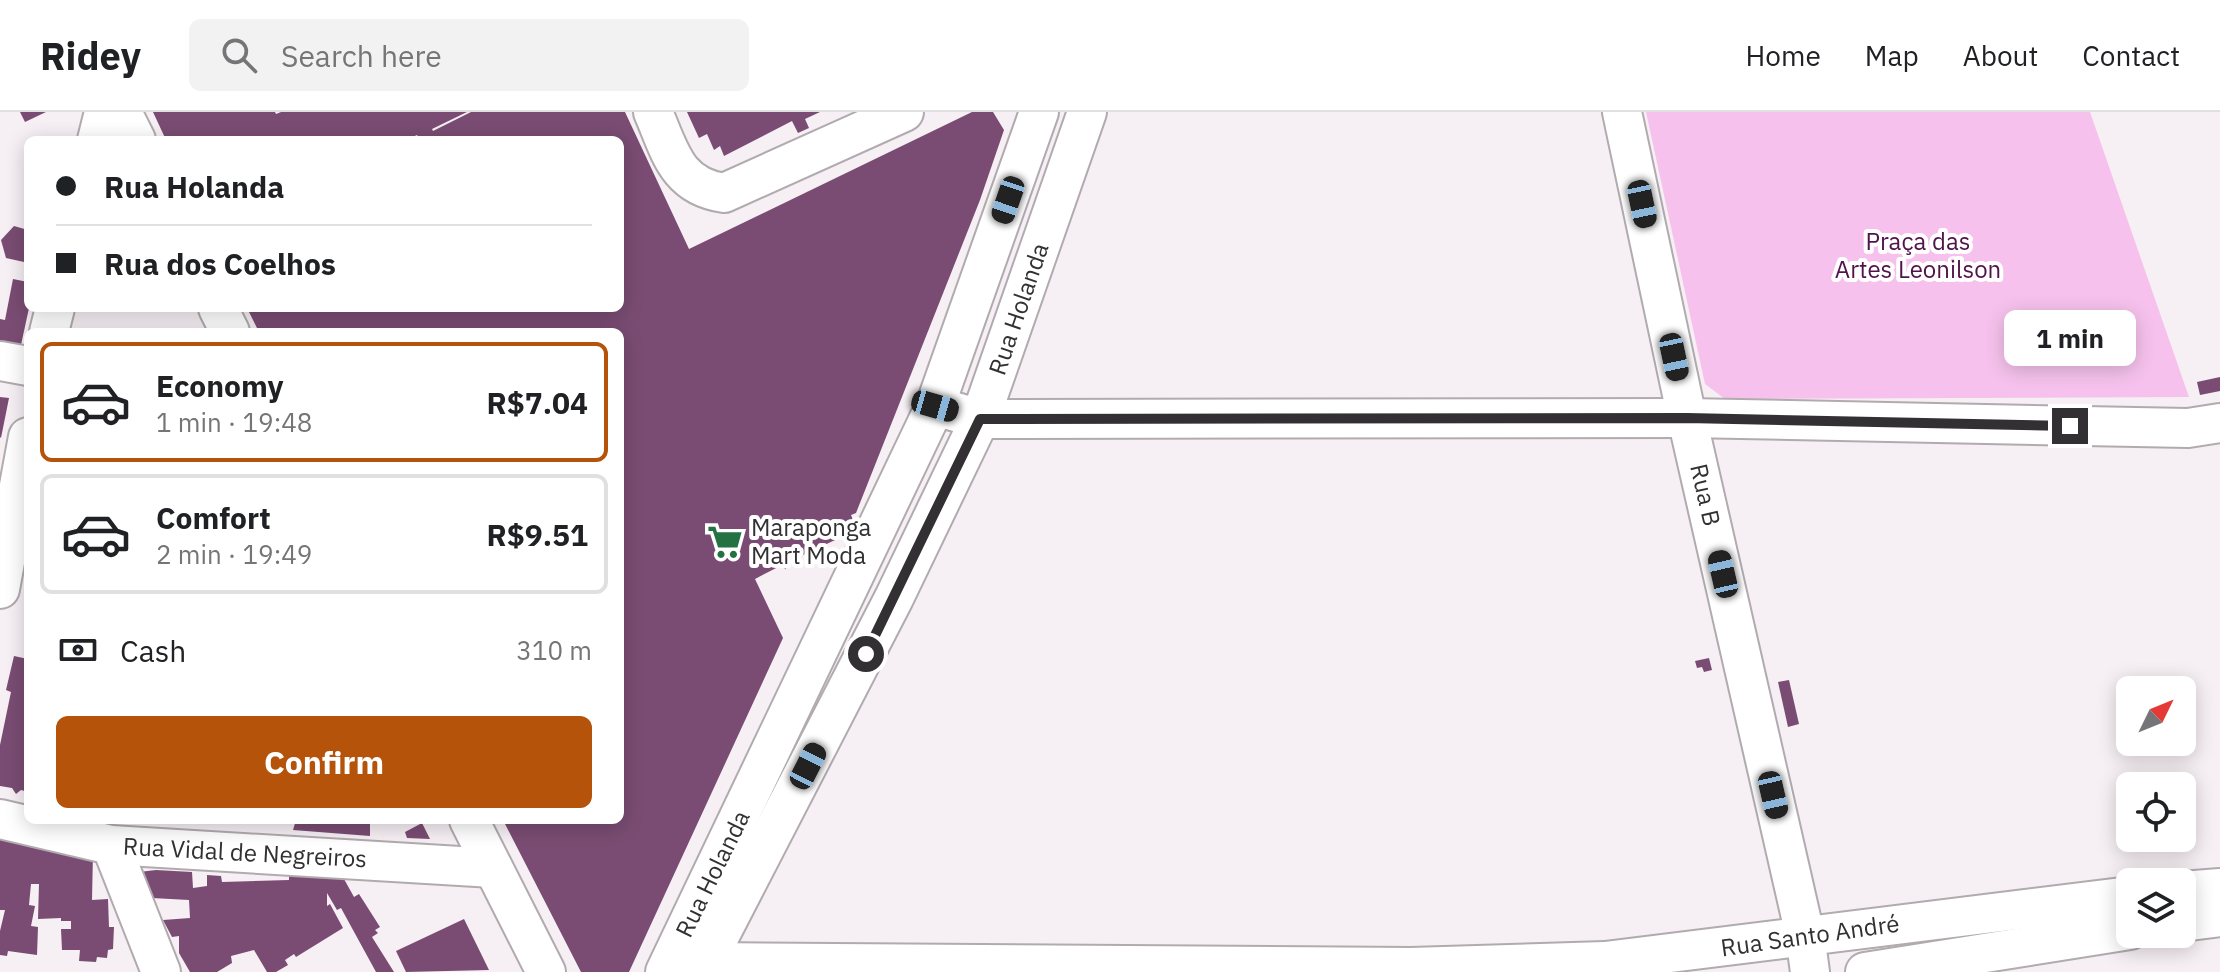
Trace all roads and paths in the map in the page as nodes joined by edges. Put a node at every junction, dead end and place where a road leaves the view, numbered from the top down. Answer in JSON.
{"nodes":[{"id":1,"x":104,"y":112,"type":"edge"},
{"id":2,"x":122,"y":112,"type":"edge"},
{"id":3,"x":653,"y":112,"type":"edge"},
{"id":4,"x":904,"y":112,"type":"edge"},
{"id":5,"x":1039,"y":112,"type":"edge"},
{"id":6,"x":1087,"y":112,"type":"edge"},
{"id":7,"x":1622,"y":112,"type":"edge"},
{"id":8,"x":98,"y":136,"type":"edge"},
{"id":9,"x":134,"y":136,"type":"edge"},
{"id":10,"x":0,"y":361,"type":"edge"},
{"id":11,"x":24,"y":365,"type":"edge"},
{"id":12,"x":935,"y":406,"type":"junction"},
{"id":13,"x":1687,"y":418,"type":"junction"},
{"id":14,"x":980,"y":419,"type":"junction"},
{"id":15,"x":2220,"y":423,"type":"edge"},
{"id":16,"x":24,"y":459,"type":"edge"},
{"id":17,"x":0,"y":589,"type":"edge"},
{"id":18,"x":0,"y":819,"type":"edge"},
{"id":19,"x":471,"y":824,"type":"edge"},
{"id":20,"x":111,"y":845,"type":"junction"},
{"id":21,"x":493,"y":868,"type":"junction"},
{"id":22,"x":2220,"y":888,"type":"edge"},
{"id":23,"x":2196,"y":890,"type":"edge"},
{"id":24,"x":2116,"y":899,"type":"edge"},
{"id":25,"x":2220,"y":917,"type":"edge"},
{"id":26,"x":2196,"y":920,"type":"edge"},
{"id":27,"x":2116,"y":932,"type":"edge"},
{"id":28,"x":1807,"y":954,"type":"edge"},
{"id":29,"x":687,"y":964,"type":"edge"},
{"id":30,"x":161,"y":972,"type":"edge"},
{"id":31,"x":546,"y":972,"type":"edge"},
{"id":32,"x":1865,"y":972,"type":"edge"}],
"edges":[{"from":1,"to":8,"type":"street"},
{"from":2,"to":9,"type":"street"},
{"from":3,"to":4,"type":"street"},
{"from":5,"to":12,"type":"street","name":"Rua Holanda"},
{"from":6,"to":14,"type":"street","name":"Rua Holanda"},
{"from":7,"to":13,"type":"street","name":"Rua B"},
{"from":10,"to":11,"type":"street"},
{"from":12,"to":14,"type":"street"},
{"from":12,"to":29,"type":"street","name":"Rua Holanda"},
{"from":13,"to":14,"type":"street"},
{"from":13,"to":15,"type":"street"},
{"from":13,"to":28,"type":"street","name":"Rua B"},
{"from":14,"to":29,"type":"street","name":"Rua Holanda"},
{"from":16,"to":17,"type":"street"},
{"from":18,"to":20,"type":"street","name":"Rua Vidal de Negreiros"},
{"from":19,"to":21,"type":"street"},
{"from":20,"to":21,"type":"street","name":"Rua Vidal de Negreiros"},
{"from":20,"to":30,"type":"street"},
{"from":21,"to":31,"type":"street"},
{"from":22,"to":23,"type":"street"},
{"from":24,"to":28,"type":"street","name":"Rua Santo André"},
{"from":25,"to":26,"type":"street"},
{"from":27,"to":32,"type":"street","name":"Rua Santo André"},
{"from":28,"to":29,"type":"street","name":"Rua Santo André"}]}
